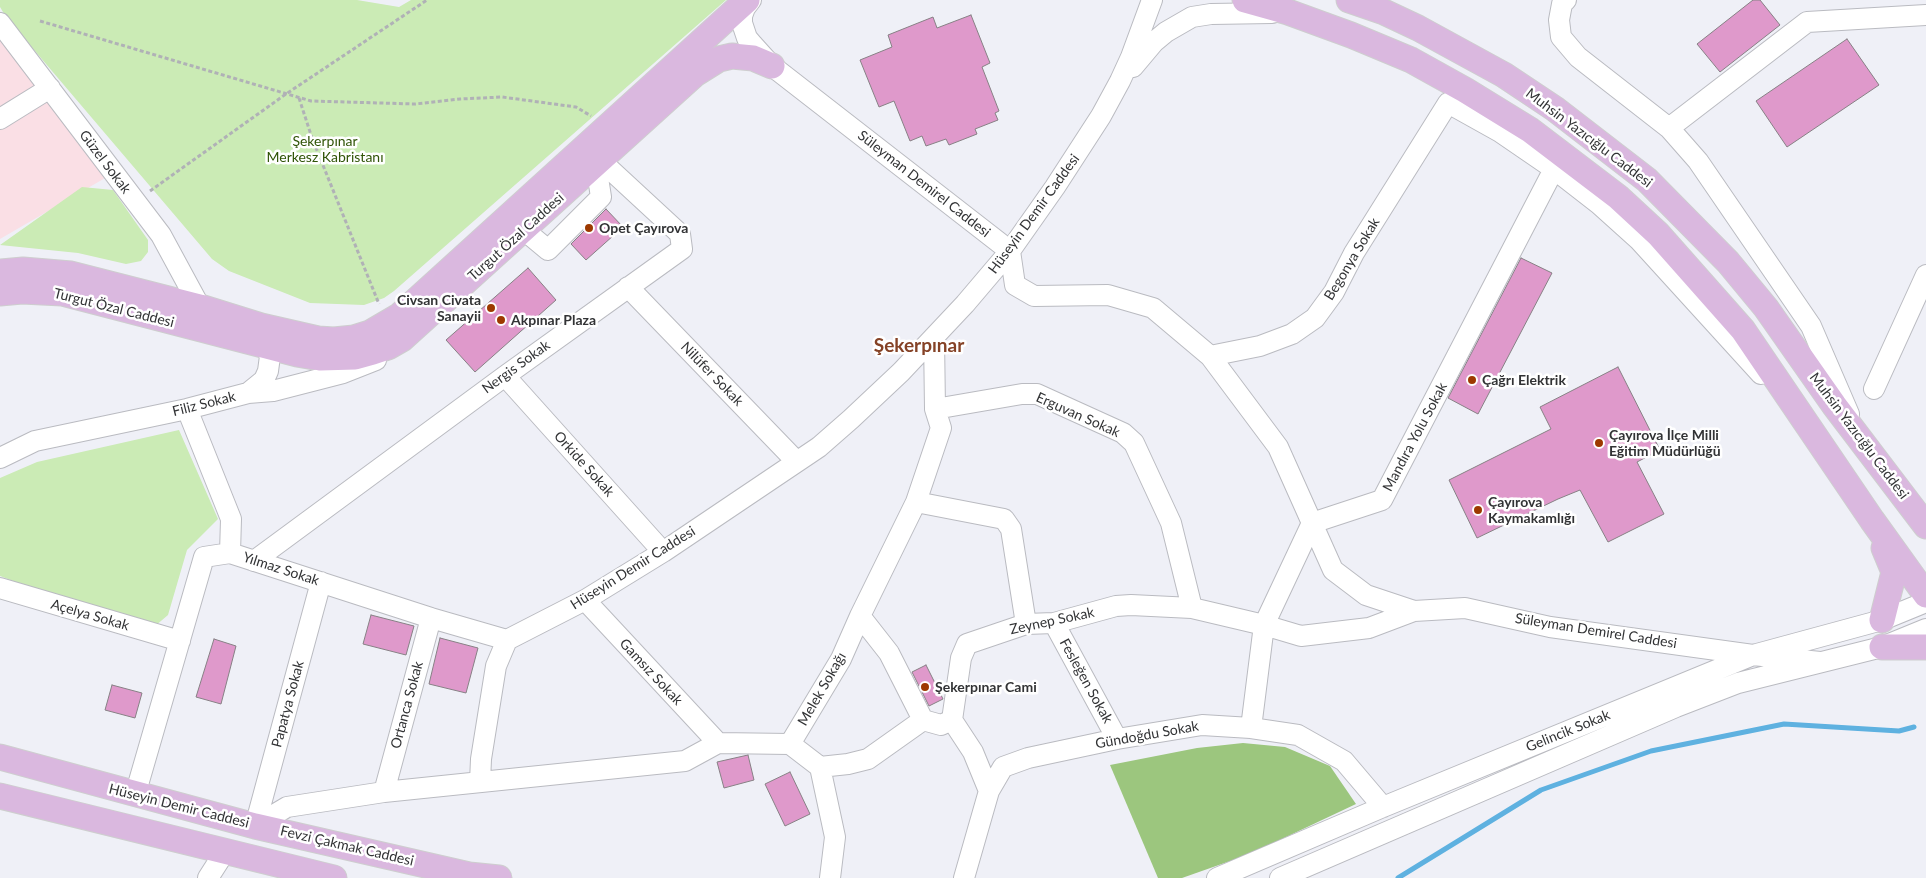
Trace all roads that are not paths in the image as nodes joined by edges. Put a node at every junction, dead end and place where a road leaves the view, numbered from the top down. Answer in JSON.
{"nodes":[{"id":1,"x":747,"y":0,"type":"edge"},
{"id":2,"x":751,"y":0,"type":"edge"},
{"id":3,"x":1152,"y":0,"type":"edge"},
{"id":4,"x":1245,"y":0,"type":"edge"},
{"id":5,"x":1349,"y":0,"type":"edge"},
{"id":6,"x":1358,"y":0,"type":"edge"},
{"id":7,"x":1566,"y":0,"type":"edge"},
{"id":8,"x":1920,"y":10,"type":"edge"},
{"id":9,"x":1288,"y":12,"type":"junction"},
{"id":10,"x":1384,"y":12,"type":"junction"},
{"id":11,"x":0,"y":23,"type":"edge"},
{"id":12,"x":772,"y":66,"type":"junction"},
{"id":13,"x":1120,"y":81,"type":"junction"},
{"id":14,"x":50,"y":88,"type":"junction"},
{"id":15,"x":0,"y":119,"type":"edge"},
{"id":16,"x":1669,"y":128,"type":"junction"},
{"id":17,"x":598,"y":163,"type":"junction"},
{"id":18,"x":1554,"y":169,"type":"junction"},
{"id":19,"x":1036,"y":214,"type":"junction"},
{"id":20,"x":975,"y":224,"type":"junction"},
{"id":21,"x":1010,"y":251,"type":"junction"},
{"id":22,"x":0,"y":272,"type":"edge"},
{"id":23,"x":1926,"y":274,"type":"edge"},
{"id":24,"x":628,"y":287,"type":"junction"},
{"id":25,"x":0,"y":293,"type":"edge"},
{"id":26,"x":200,"y":307,"type":"junction"},
{"id":27,"x":395,"y":332,"type":"junction"},
{"id":28,"x":934,"y":337,"type":"junction"},
{"id":29,"x":265,"y":346,"type":"junction"},
{"id":30,"x":1210,"y":356,"type":"junction"},
{"id":31,"x":504,"y":376,"type":"junction"},
{"id":32,"x":1874,"y":389,"type":"dead end"},
{"id":33,"x":248,"y":393,"type":"junction"},
{"id":34,"x":187,"y":408,"type":"junction"},
{"id":35,"x":935,"y":409,"type":"junction"},
{"id":36,"x":1812,"y":432,"type":"junction"},
{"id":37,"x":1859,"y":437,"type":"junction"},
{"id":38,"x":0,"y":458,"type":"edge"},
{"id":39,"x":796,"y":461,"type":"junction"},
{"id":40,"x":916,"y":502,"type":"junction"},
{"id":41,"x":1872,"y":520,"type":"junction"},
{"id":42,"x":1312,"y":523,"type":"junction"},
{"id":43,"x":1926,"y":525,"type":"edge"},
{"id":44,"x":662,"y":552,"type":"junction"},
{"id":45,"x":230,"y":553,"type":"junction"},
{"id":46,"x":254,"y":561,"type":"junction"},
{"id":47,"x":321,"y":582,"type":"junction"},
{"id":48,"x":0,"y":588,"type":"edge"},
{"id":49,"x":1926,"y":595,"type":"edge"},
{"id":50,"x":586,"y":600,"type":"junction"},
{"id":51,"x":1926,"y":602,"type":"edge"},
{"id":52,"x":1192,"y":608,"type":"junction"},
{"id":53,"x":1414,"y":611,"type":"junction"},
{"id":54,"x":860,"y":616,"type":"junction"},
{"id":55,"x":431,"y":618,"type":"junction"},
{"id":56,"x":1882,"y":620,"type":"junction"},
{"id":57,"x":1054,"y":623,"type":"junction"},
{"id":58,"x":1026,"y":624,"type":"junction"},
{"id":59,"x":1264,"y":625,"type":"junction"},
{"id":60,"x":1926,"y":629,"type":"edge"},
{"id":61,"x":507,"y":640,"type":"junction"},
{"id":62,"x":180,"y":641,"type":"junction"},
{"id":63,"x":1882,"y":647,"type":"junction"},
{"id":64,"x":1926,"y":647,"type":"edge"},
{"id":65,"x":1754,"y":655,"type":"junction"},
{"id":66,"x":1820,"y":662,"type":"junction"},
{"id":67,"x":923,"y":720,"type":"junction"},
{"id":68,"x":952,"y":720,"type":"junction"},
{"id":69,"x":1251,"y":728,"type":"junction"},
{"id":70,"x":1118,"y":739,"type":"junction"},
{"id":71,"x":718,"y":743,"type":"junction"},
{"id":72,"x":790,"y":744,"type":"junction"},
{"id":73,"x":0,"y":757,"type":"edge"},
{"id":74,"x":820,"y":767,"type":"junction"},
{"id":75,"x":480,"y":782,"type":"junction"},
{"id":76,"x":988,"y":791,"type":"junction"},
{"id":77,"x":384,"y":792,"type":"junction"},
{"id":78,"x":136,"y":795,"type":"junction"},
{"id":79,"x":0,"y":796,"type":"edge"},
{"id":80,"x":1383,"y":807,"type":"junction"},
{"id":81,"x":255,"y":826,"type":"junction"},
{"id":82,"x":224,"y":853,"type":"junction"},
{"id":83,"x":208,"y":878,"type":"edge"},
{"id":84,"x":334,"y":878,"type":"edge"},
{"id":85,"x":499,"y":878,"type":"edge"},
{"id":86,"x":830,"y":878,"type":"edge"},
{"id":87,"x":964,"y":878,"type":"edge"},
{"id":88,"x":1217,"y":878,"type":"edge"},
{"id":89,"x":1280,"y":878,"type":"edge"}],
"edges":[{"from":1,"to":27,"type":"main road","name":"Turgut Özal Caddesi"},
{"from":2,"to":12,"type":"street","name":"Süleyman Demirel Caddesi"},
{"from":3,"to":13,"type":"street","name":"Hüseyin Demir Caddesi"},
{"from":4,"to":9,"type":"main road"},
{"from":5,"to":10,"type":"main road","name":"Muhsin Yazıcığlu Caddesi"},
{"from":6,"to":10,"type":"main road"},
{"from":7,"to":16,"type":"street"},
{"from":8,"to":16,"type":"street"},
{"from":9,"to":13,"type":"street"},
{"from":9,"to":36,"type":"main road"},
{"from":10,"to":37,"type":"main road","name":"Muhsin Yazıcığlu Caddesi"},
{"from":11,"to":14,"type":"street","name":"Güzel Sokak"},
{"from":12,"to":17,"type":"main road","name":"Turgut Özal Caddesi"},
{"from":12,"to":20,"type":"street","name":"Süleyman Demirel Caddesi"},
{"from":13,"to":19,"type":"street","name":"Hüseyin Demir Caddesi"},
{"from":14,"to":15,"type":"street"},
{"from":14,"to":26,"type":"street","name":"Güzel Sokak"},
{"from":16,"to":37,"type":"street"},
{"from":17,"to":24,"type":"street","name":"Nergis Sokak"},
{"from":17,"to":27,"type":"main road","name":"Turgut Özal Caddesi"},
{"from":18,"to":30,"type":"street","name":"Begonya Sokak"},
{"from":18,"to":36,"type":"street"},
{"from":18,"to":42,"type":"street","name":"Mandıra Yolu Sokak"},
{"from":19,"to":20,"type":"street"},
{"from":19,"to":21,"type":"street","name":"Hüseyin Demir Caddesi"},
{"from":20,"to":21,"type":"street","name":"Süleyman Demirel Caddesi"},
{"from":21,"to":28,"type":"street","name":"Hüseyin Demir Caddesi"},
{"from":21,"to":30,"type":"street","name":"Süleyman Demirel Caddesi"},
{"from":22,"to":26,"type":"main road","name":"Turgut Özal Caddesi"},
{"from":23,"to":32,"type":"street"},
{"from":24,"to":31,"type":"street","name":"Nergis Sokak"},
{"from":24,"to":39,"type":"street","name":"Nilüfer Sokak"},
{"from":25,"to":29,"type":"main road","name":"Turgut Özal Caddesi"},
{"from":26,"to":27,"type":"main road","name":"Turgut Özal Caddesi"},
{"from":27,"to":29,"type":"main road","name":"Turgut Özal Caddesi"},
{"from":27,"to":33,"type":"street","name":"Filiz Sokak"},
{"from":28,"to":35,"type":"street","name":"Melek Sokağı"},
{"from":28,"to":39,"type":"street","name":"Hüseyin Demir Caddesi"},
{"from":29,"to":33,"type":"street"},
{"from":30,"to":42,"type":"street","name":"Süleyman Demirel Caddesi"},
{"from":31,"to":44,"type":"street","name":"Orkide Sokak"},
{"from":31,"to":46,"type":"street","name":"Nergis Sokak"},
{"from":33,"to":34,"type":"street","name":"Filiz Sokak"},
{"from":34,"to":38,"type":"street","name":"Filiz Sokak"},
{"from":34,"to":45,"type":"street"},
{"from":35,"to":40,"type":"street","name":"Melek Sokağı"},
{"from":35,"to":52,"type":"street","name":"Erguvan Sokak"},
{"from":36,"to":41,"type":"main road"},
{"from":37,"to":43,"type":"main road","name":"Muhsin Yazıcığlu Caddesi"},
{"from":39,"to":44,"type":"street","name":"Hüseyin Demir Caddesi"},
{"from":40,"to":54,"type":"street","name":"Melek Sokağı"},
{"from":40,"to":58,"type":"street"},
{"from":41,"to":49,"type":"main road"},
{"from":41,"to":56,"type":"main road"},
{"from":42,"to":53,"type":"street","name":"Süleyman Demirel Caddesi"},
{"from":42,"to":59,"type":"street"},
{"from":44,"to":50,"type":"street","name":"Hüseyin Demir Caddesi"},
{"from":45,"to":46,"type":"street","name":"Yılmaz Sokak"},
{"from":45,"to":62,"type":"street","name":"Yılmaz Sokak"},
{"from":46,"to":47,"type":"street","name":"Yılmaz Sokak"},
{"from":47,"to":55,"type":"street","name":"Yılmaz Sokak"},
{"from":47,"to":81,"type":"street","name":"Papatya Sokak"},
{"from":48,"to":62,"type":"street","name":"Açelya Sokak"},
{"from":50,"to":61,"type":"street","name":"Hüseyin Demir Caddesi"},
{"from":50,"to":71,"type":"street","name":"Gamsız Sokak"},
{"from":51,"to":56,"type":"street","name":"Gelincik Sokak"},
{"from":52,"to":57,"type":"street","name":"Zeynep Sokak"},
{"from":52,"to":59,"type":"street","name":"Zeynep Sokak"},
{"from":53,"to":59,"type":"street","name":"Zeynep Sokak"},
{"from":53,"to":65,"type":"street","name":"Süleyman Demirel Caddesi"},
{"from":54,"to":67,"type":"street"},
{"from":54,"to":72,"type":"street","name":"Melek Sokağı"},
{"from":55,"to":61,"type":"street","name":"Yılmaz Sokak"},
{"from":55,"to":77,"type":"street","name":"Ortanca Sokak"},
{"from":56,"to":65,"type":"street","name":"Gelincik Sokak"},
{"from":57,"to":58,"type":"street","name":"Zeynep Sokak"},
{"from":57,"to":70,"type":"street","name":"Fesleğen Sokak"},
{"from":58,"to":68,"type":"street","name":"Zeynep Sokak"},
{"from":59,"to":69,"type":"street"},
{"from":60,"to":63,"type":"street","name":"Gelincik Sokak"},
{"from":61,"to":75,"type":"street"},
{"from":62,"to":78,"type":"street","name":"Yılmaz Sokak"},
{"from":63,"to":64,"type":"main road"},
{"from":63,"to":66,"type":"street","name":"Gelincik Sokak"},
{"from":65,"to":66,"type":"street","name":"Süleyman Demirel Caddesi"},
{"from":65,"to":80,"type":"street","name":"Gelincik Sokak"},
{"from":66,"to":89,"type":"street","name":"Gelincik Sokak"},
{"from":67,"to":68,"type":"street"},
{"from":67,"to":74,"type":"street"},
{"from":68,"to":76,"type":"street"},
{"from":69,"to":70,"type":"street","name":"Gündoğdu Sokak"},
{"from":69,"to":80,"type":"street","name":"Gündoğdu Sokak"},
{"from":70,"to":76,"type":"street","name":"Gündoğdu Sokak"},
{"from":71,"to":72,"type":"street"},
{"from":71,"to":75,"type":"street"},
{"from":72,"to":74,"type":"street"},
{"from":73,"to":78,"type":"main road","name":"Hüseyin Demir Caddesi"},
{"from":74,"to":86,"type":"street"},
{"from":75,"to":77,"type":"street","name":"Hüseyin Demir Caddesi"},
{"from":76,"to":87,"type":"street","name":"Gündoğdu Sokak"},
{"from":77,"to":81,"type":"street","name":"Hüseyin Demir Caddesi"},
{"from":78,"to":81,"type":"main road","name":"Hüseyin Demir Caddesi"},
{"from":79,"to":82,"type":"main road"},
{"from":80,"to":88,"type":"street","name":"Gelincik Sokak"},
{"from":81,"to":85,"type":"main road","name":"Fevzi Çakmak Caddesi"},
{"from":82,"to":83,"type":"street"},
{"from":82,"to":84,"type":"main road"}]}
